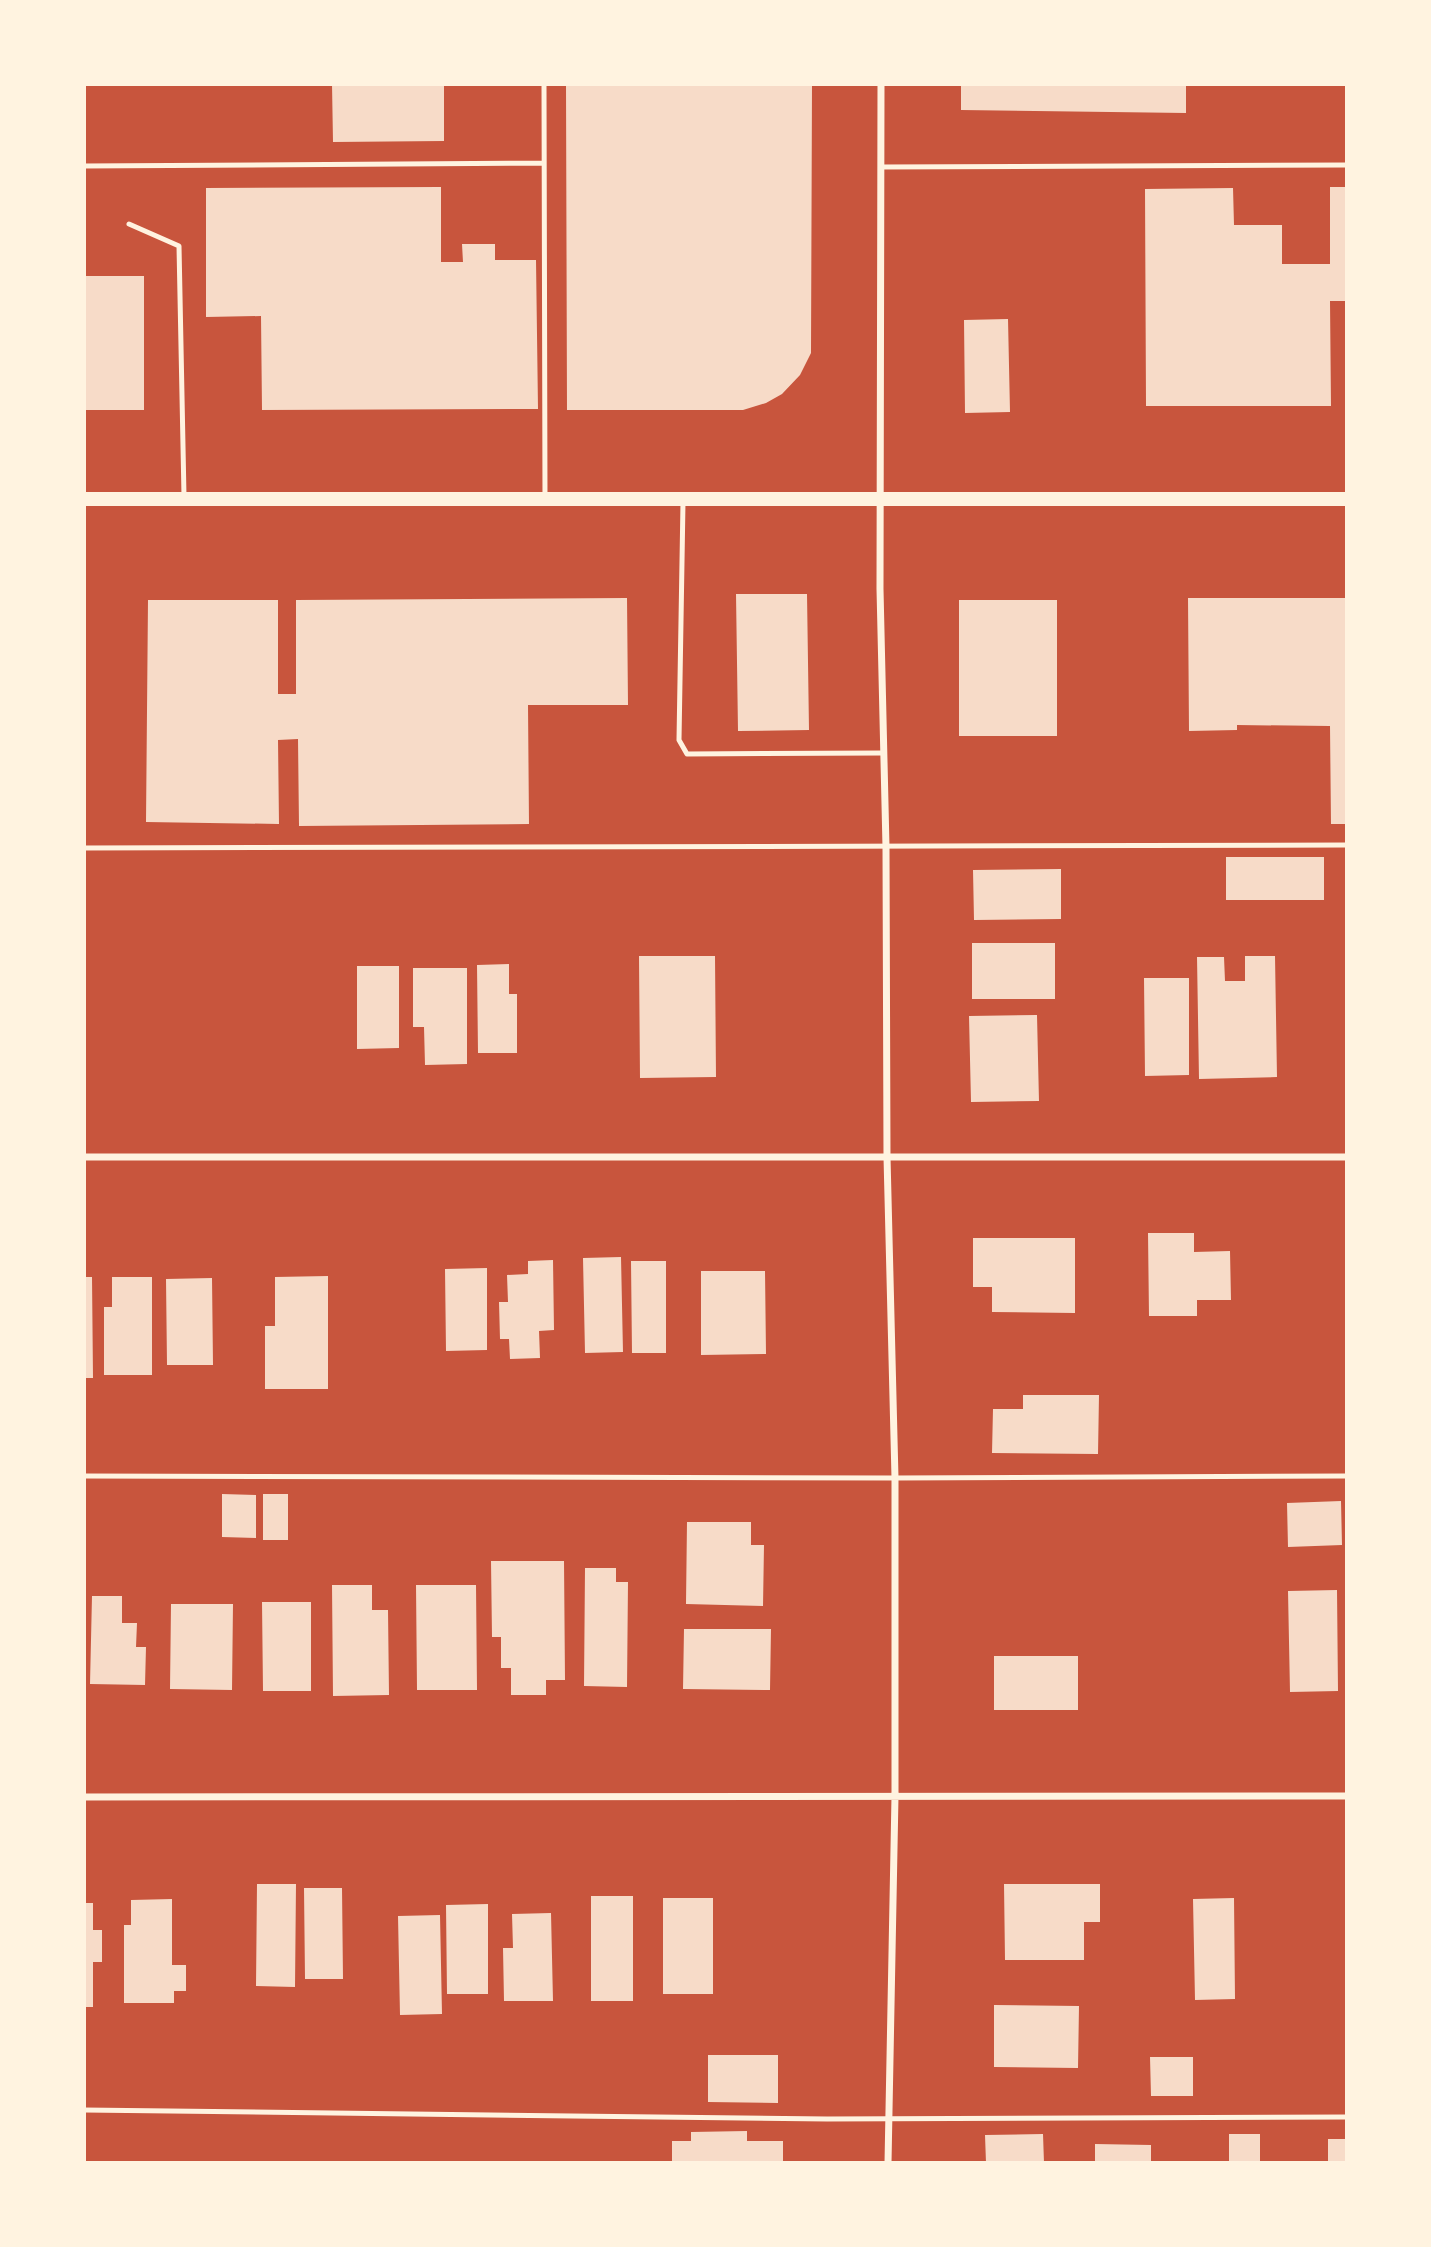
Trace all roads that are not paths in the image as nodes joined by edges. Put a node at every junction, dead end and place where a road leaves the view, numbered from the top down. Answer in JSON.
{"nodes":[{"id":1,"x":544,"y":84,"type":"edge"},
{"id":2,"x":881,"y":84,"type":"edge"},
{"id":3,"x":544,"y":163,"type":"junction"},
{"id":4,"x":1347,"y":165,"type":"edge"},
{"id":5,"x":84,"y":166,"type":"edge"},
{"id":6,"x":881,"y":167,"type":"junction"},
{"id":7,"x":129,"y":224,"type":"dead end"},
{"id":8,"x":84,"y":499,"type":"edge"},
{"id":9,"x":184,"y":499,"type":"junction"},
{"id":10,"x":545,"y":499,"type":"junction"},
{"id":11,"x":683,"y":499,"type":"junction"},
{"id":12,"x":880,"y":499,"type":"junction"},
{"id":13,"x":1347,"y":499,"type":"edge"},
{"id":14,"x":884,"y":753,"type":"junction"},
{"id":15,"x":1347,"y":845,"type":"edge"},
{"id":16,"x":886,"y":847,"type":"junction"},
{"id":17,"x":84,"y":848,"type":"edge"},
{"id":18,"x":84,"y":1157,"type":"edge"},
{"id":19,"x":887,"y":1157,"type":"junction"},
{"id":20,"x":1347,"y":1157,"type":"edge"},
{"id":21,"x":84,"y":1476,"type":"edge"},
{"id":22,"x":1347,"y":1476,"type":"edge"},
{"id":23,"x":895,"y":1478,"type":"junction"},
{"id":24,"x":895,"y":1796,"type":"junction"},
{"id":25,"x":1347,"y":1796,"type":"edge"},
{"id":26,"x":84,"y":1797,"type":"edge"},
{"id":27,"x":84,"y":2110,"type":"edge"},
{"id":28,"x":1347,"y":2117,"type":"edge"},
{"id":29,"x":889,"y":2119,"type":"junction"},
{"id":30,"x":888,"y":2163,"type":"edge"}],
"edges":[{"from":1,"to":3,"type":"lane"},
{"from":2,"to":6,"type":"street"},
{"from":3,"to":5,"type":"lane"},
{"from":3,"to":10,"type":"lane"},
{"from":4,"to":6,"type":"lane"},
{"from":6,"to":12,"type":"street"},
{"from":7,"to":9,"type":"lane"},
{"from":8,"to":9,"type":"main road"},
{"from":9,"to":10,"type":"main road"},
{"from":10,"to":11,"type":"main road"},
{"from":11,"to":12,"type":"main road"},
{"from":11,"to":14,"type":"lane"},
{"from":12,"to":13,"type":"main road"},
{"from":12,"to":14,"type":"street"},
{"from":14,"to":16,"type":"street"},
{"from":15,"to":16,"type":"lane"},
{"from":16,"to":17,"type":"lane"},
{"from":16,"to":19,"type":"street"},
{"from":18,"to":19,"type":"street"},
{"from":19,"to":20,"type":"street"},
{"from":19,"to":23,"type":"street"},
{"from":21,"to":23,"type":"lane"},
{"from":22,"to":23,"type":"lane"},
{"from":23,"to":24,"type":"street"},
{"from":24,"to":25,"type":"street"},
{"from":24,"to":26,"type":"street"},
{"from":24,"to":29,"type":"street"},
{"from":27,"to":29,"type":"lane"},
{"from":28,"to":29,"type":"lane"},
{"from":29,"to":30,"type":"street"}]}
